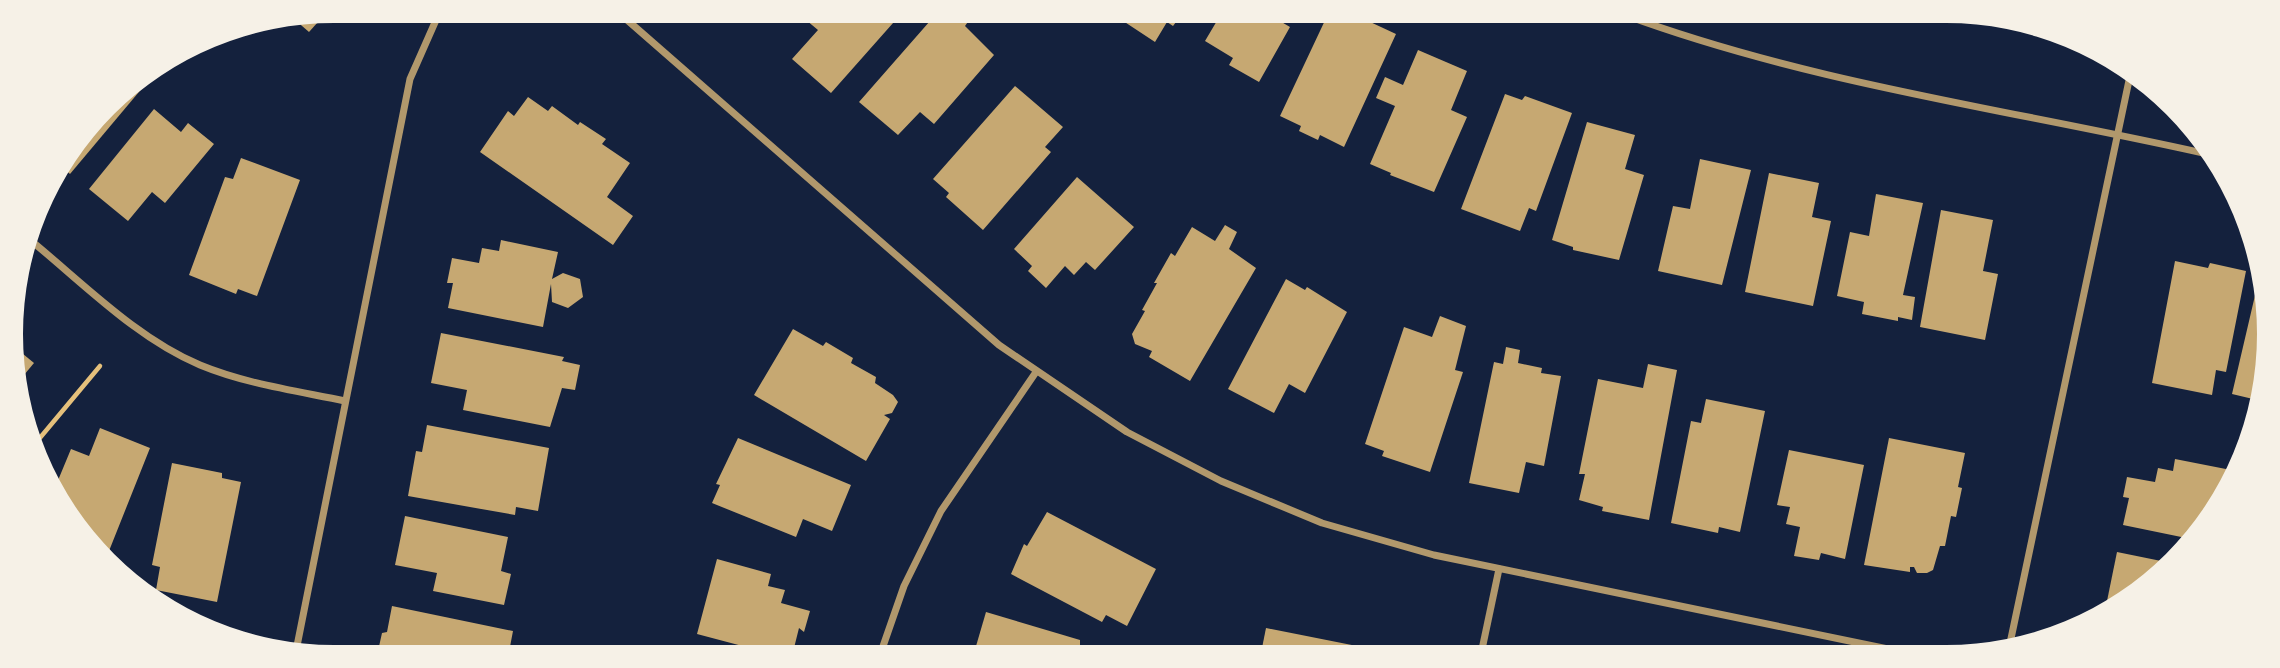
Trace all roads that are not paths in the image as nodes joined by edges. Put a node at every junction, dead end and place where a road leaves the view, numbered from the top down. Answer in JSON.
{"nodes":[{"id":1,"x":435,"y":23,"type":"edge"},
{"id":2,"x":631,"y":23,"type":"edge"},
{"id":3,"x":1646,"y":23,"type":"edge"},
{"id":4,"x":2129,"y":82,"type":"edge"},
{"id":5,"x":2118,"y":134,"type":"junction"},
{"id":6,"x":2198,"y":152,"type":"edge"},
{"id":7,"x":36,"y":244,"type":"edge"},
{"id":8,"x":1036,"y":372,"type":"junction"},
{"id":9,"x":345,"y":401,"type":"junction"},
{"id":10,"x":1499,"y":569,"type":"junction"},
{"id":11,"x":2011,"y":638,"type":"edge"},
{"id":12,"x":297,"y":643,"type":"edge"},
{"id":13,"x":883,"y":645,"type":"edge"},
{"id":14,"x":1483,"y":645,"type":"edge"},
{"id":15,"x":1868,"y":645,"type":"edge"}],
"edges":[{"from":1,"to":9,"type":"street"},
{"from":2,"to":8,"type":"street"},
{"from":3,"to":5,"type":"street"},
{"from":4,"to":5,"type":"street"},
{"from":5,"to":6,"type":"street"},
{"from":5,"to":11,"type":"street"},
{"from":7,"to":9,"type":"street"},
{"from":8,"to":10,"type":"street"},
{"from":8,"to":13,"type":"street"},
{"from":9,"to":12,"type":"street"},
{"from":10,"to":14,"type":"street"},
{"from":10,"to":15,"type":"street"}]}
